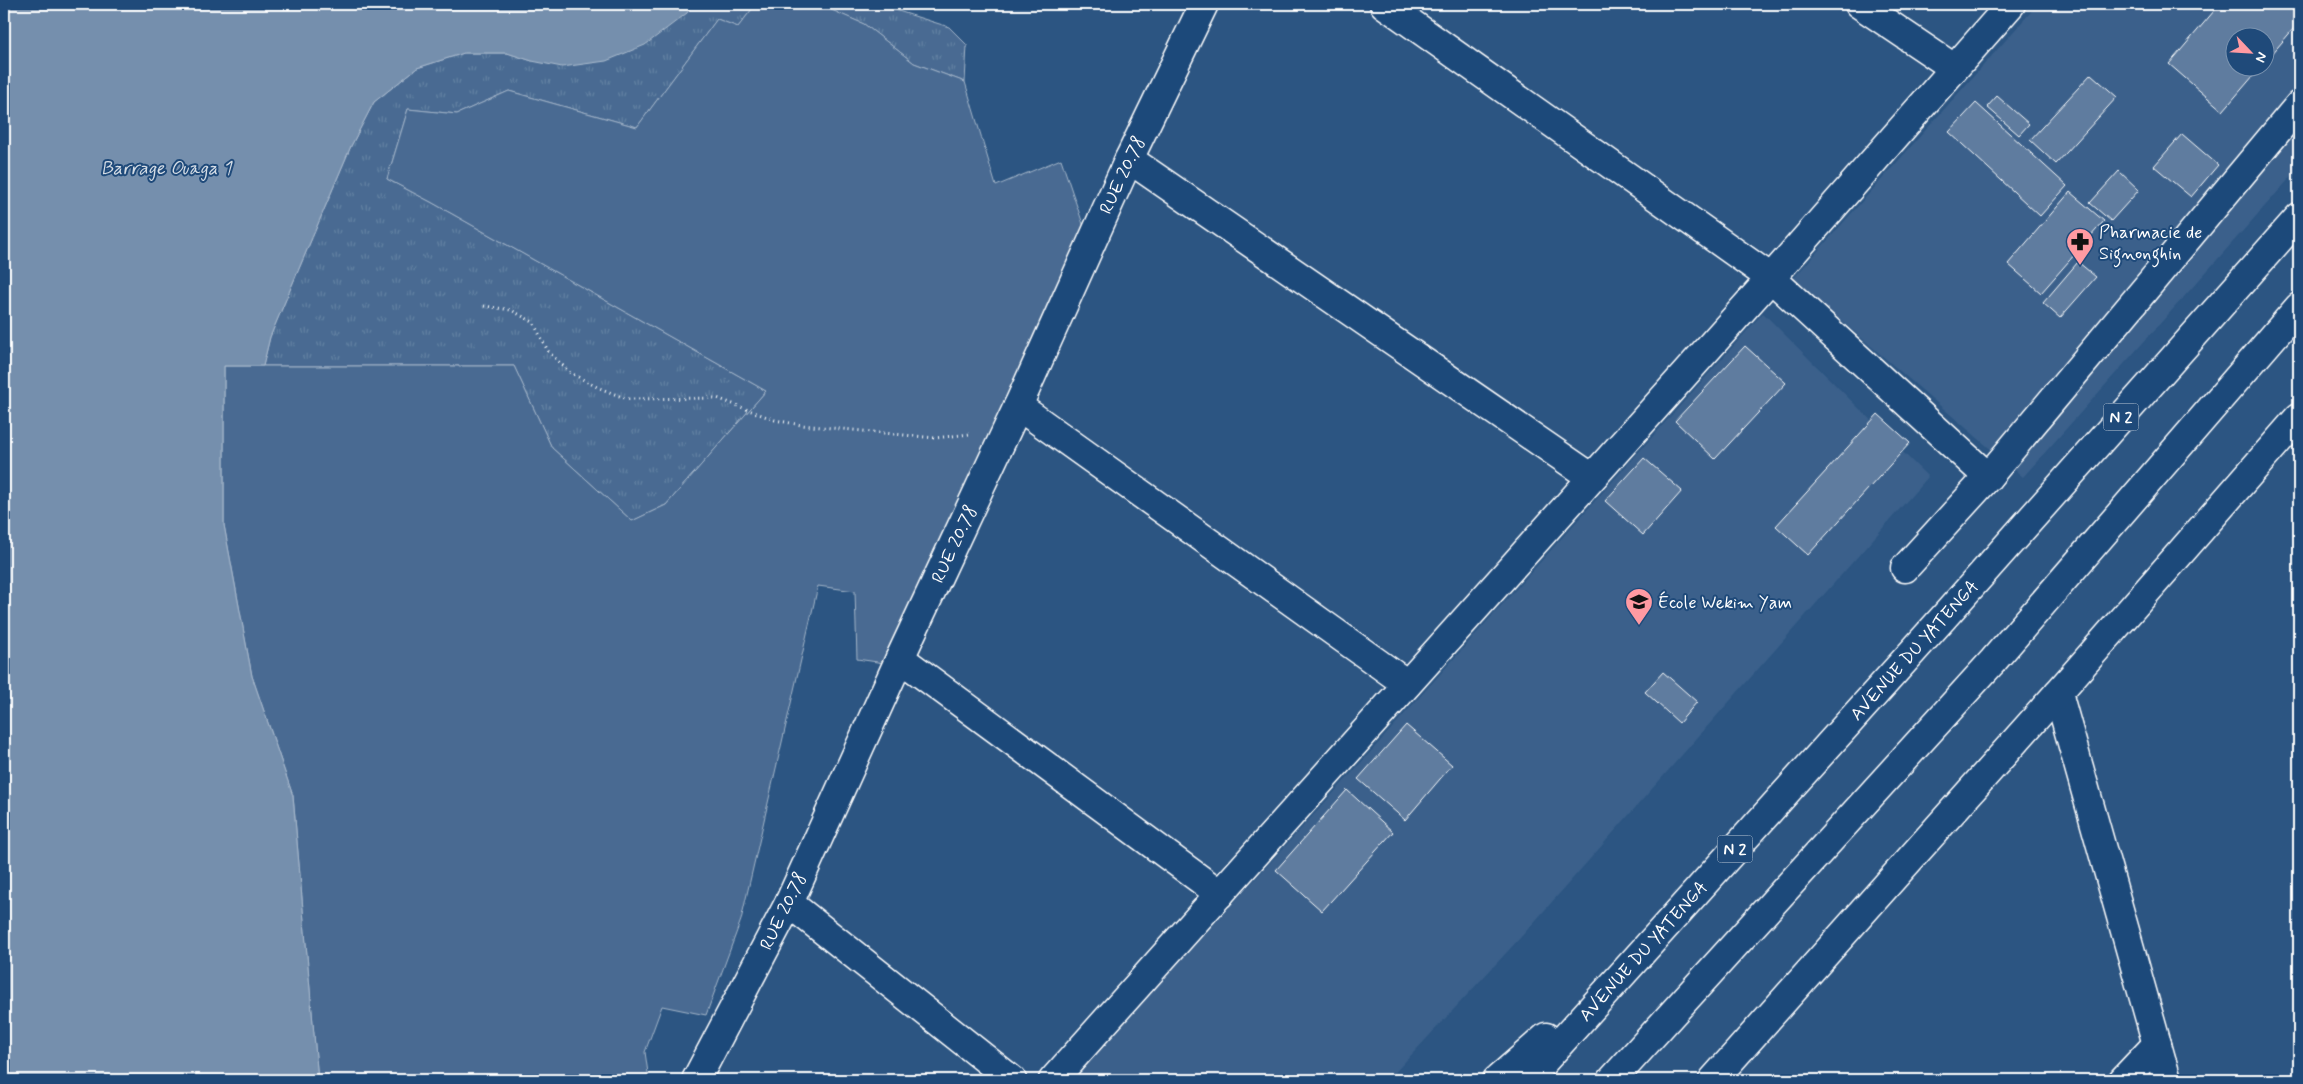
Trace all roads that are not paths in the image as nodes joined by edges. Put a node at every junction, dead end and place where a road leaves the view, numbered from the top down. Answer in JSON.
{"nodes":[{"id":1,"x":1204,"y":4,"type":"edge"},
{"id":2,"x":1384,"y":4,"type":"edge"},
{"id":3,"x":1859,"y":4,"type":"edge"},
{"id":4,"x":2011,"y":4,"type":"edge"},
{"id":5,"x":1954,"y":68,"type":"junction"},
{"id":6,"x":2299,"y":105,"type":"edge"},
{"id":7,"x":1129,"y":159,"type":"junction"},
{"id":8,"x":2299,"y":217,"type":"edge"},
{"id":9,"x":1771,"y":278,"type":"junction"},
{"id":10,"x":2299,"y":307,"type":"edge"},
{"id":11,"x":1018,"y":406,"type":"junction"},
{"id":12,"x":2299,"y":417,"type":"edge"},
{"id":13,"x":1591,"y":477,"type":"junction"},
{"id":14,"x":1988,"y":477,"type":"junction"},
{"id":15,"x":1905,"y":568,"type":"dead end"},
{"id":16,"x":900,"y":658,"type":"junction"},
{"id":17,"x":1407,"y":684,"type":"junction"},
{"id":18,"x":2058,"y":693,"type":"junction"},
{"id":19,"x":1220,"y":894,"type":"junction"},
{"id":20,"x":789,"y":903,"type":"junction"},
{"id":21,"x":1642,"y":952,"type":"junction"},
{"id":22,"x":2157,"y":1044,"type":"junction"},
{"id":23,"x":696,"y":1080,"type":"edge"},
{"id":24,"x":1012,"y":1080,"type":"edge"},
{"id":25,"x":1053,"y":1080,"type":"edge"},
{"id":26,"x":1497,"y":1080,"type":"edge"},
{"id":27,"x":1527,"y":1080,"type":"edge"},
{"id":28,"x":1612,"y":1080,"type":"edge"},
{"id":29,"x":1713,"y":1080,"type":"edge"},
{"id":30,"x":2123,"y":1080,"type":"edge"},
{"id":31,"x":2167,"y":1080,"type":"edge"}],
"edges":[{"from":1,"to":7,"type":"street","name":"RUE 20.78"},
{"from":2,"to":9,"type":"street"},
{"from":3,"to":5,"type":"street"},
{"from":4,"to":5,"type":"street"},
{"from":5,"to":9,"type":"street"},
{"from":6,"to":14,"type":"street"},
{"from":7,"to":11,"type":"street","name":"RUE 20.78"},
{"from":7,"to":13,"type":"street"},
{"from":8,"to":21,"type":"street","name":"AVENUE DU YATENGA","number":"N 2"},
{"from":9,"to":13,"type":"street"},
{"from":9,"to":14,"type":"street"},
{"from":10,"to":28,"type":"street"},
{"from":11,"to":16,"type":"street","name":"RUE 20.78"},
{"from":11,"to":17,"type":"street"},
{"from":12,"to":18,"type":"street"},
{"from":13,"to":17,"type":"street"},
{"from":14,"to":15,"type":"street"},
{"from":16,"to":19,"type":"street"},
{"from":16,"to":20,"type":"street","name":"RUE 20.78"},
{"from":17,"to":19,"type":"street"},
{"from":18,"to":22,"type":"street"},
{"from":18,"to":29,"type":"street"},
{"from":19,"to":25,"type":"street"},
{"from":20,"to":23,"type":"street","name":"RUE 20.78"},
{"from":20,"to":24,"type":"street"},
{"from":21,"to":26,"type":"street"},
{"from":21,"to":27,"type":"street","name":"AVENUE DU YATENGA","number":"N 2"},
{"from":22,"to":30,"type":"street"},
{"from":22,"to":31,"type":"street"}]}
